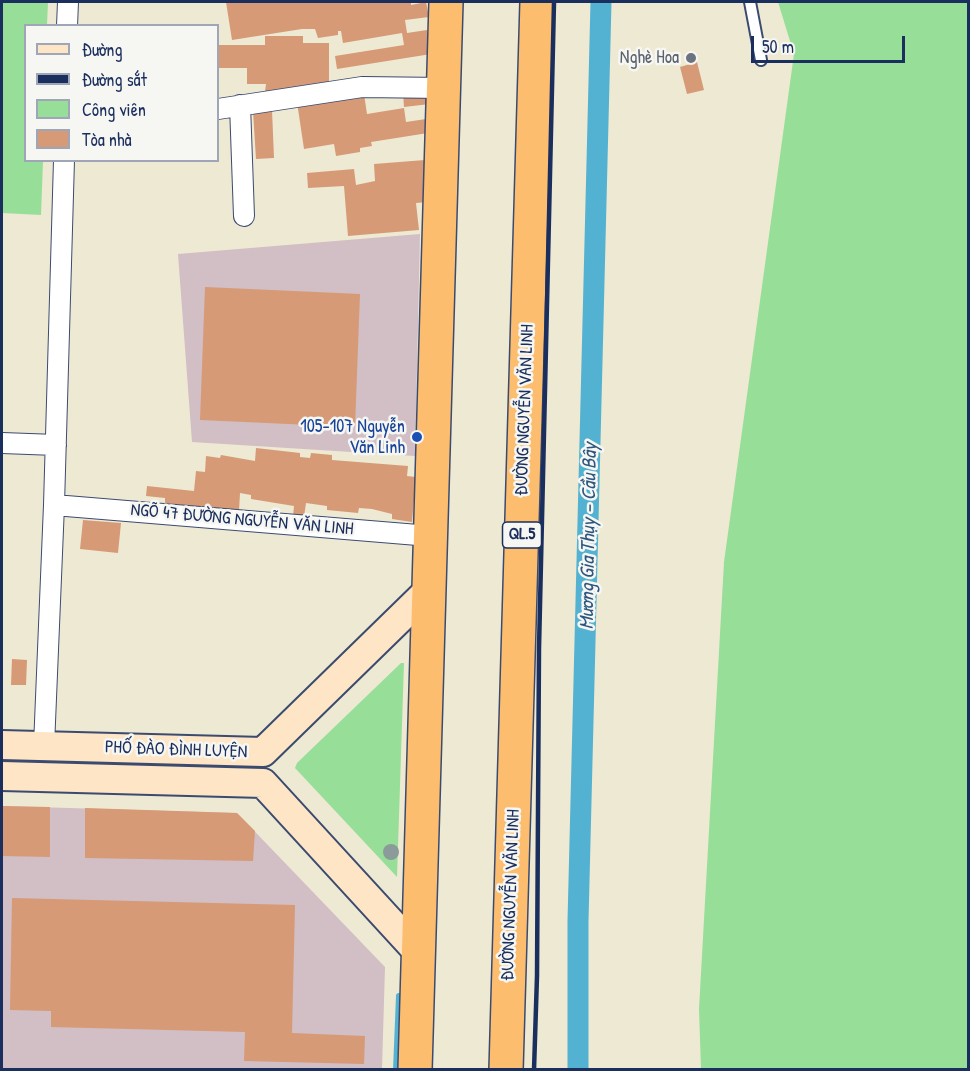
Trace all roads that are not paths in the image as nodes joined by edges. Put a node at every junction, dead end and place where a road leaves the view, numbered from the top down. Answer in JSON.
{"nodes":[{"id":1,"x":68,"y":2,"type":"edge"},
{"id":2,"x":446,"y":2,"type":"edge"},
{"id":3,"x":537,"y":2,"type":"edge"},
{"id":4,"x":750,"y":2,"type":"edge"},
{"id":5,"x":68,"y":24,"type":"edge"},
{"id":6,"x":761,"y":60,"type":"dead end"},
{"id":7,"x":443,"y":87,"type":"junction"},
{"id":8,"x":240,"y":105,"type":"junction"},
{"id":9,"x":219,"y":109,"type":"edge"},
{"id":10,"x":64,"y":162,"type":"edge"},
{"id":11,"x":244,"y":216,"type":"dead end"},
{"id":12,"x":2,"y":443,"type":"edge"},
{"id":13,"x":56,"y":445,"type":"junction"},
{"id":14,"x":54,"y":505,"type":"junction"},
{"id":15,"x":430,"y":536,"type":"junction"},
{"id":16,"x":429,"y":590,"type":"junction"},
{"id":17,"x":2,"y":745,"type":"edge"},
{"id":18,"x":44,"y":746,"type":"junction"},
{"id":19,"x":263,"y":752,"type":"junction"},
{"id":20,"x":2,"y":776,"type":"edge"},
{"id":21,"x":263,"y":783,"type":"junction"},
{"id":22,"x":418,"y":952,"type":"junction"},
{"id":23,"x":415,"y":1070,"type":"edge"},
{"id":24,"x":506,"y":1070,"type":"edge"}],
"edges":[{"from":1,"to":5,"type":"street"},
{"from":2,"to":7,"type":"highway"},
{"from":3,"to":24,"type":"highway","name":"ĐƯỜNG NGUYỄN VĂN LINH","number":"QL.5"},
{"from":4,"to":6,"type":"lane"},
{"from":7,"to":8,"type":"street"},
{"from":7,"to":15,"type":"highway"},
{"from":8,"to":9,"type":"street"},
{"from":8,"to":11,"type":"street"},
{"from":10,"to":13,"type":"street"},
{"from":12,"to":13,"type":"street"},
{"from":13,"to":14,"type":"street"},
{"from":14,"to":15,"type":"street","name":"NGÕ 47 ĐƯỜNG NGUYỄN VĂN LINH"},
{"from":14,"to":18,"type":"street"},
{"from":15,"to":16,"type":"highway"},
{"from":16,"to":19,"type":"main road","name":"PHỐ ĐÀO ĐÌNH LUYỆN"},
{"from":16,"to":22,"type":"highway"},
{"from":17,"to":18,"type":"main road","name":"PHỐ ĐÀO ĐÌNH LUYỆN"},
{"from":18,"to":19,"type":"main road","name":"PHỐ ĐÀO ĐÌNH LUYỆN"},
{"from":19,"to":21,"type":"main road"},
{"from":20,"to":21,"type":"main road","name":"PHỐ ĐÀO ĐÌNH LUYỆN"},
{"from":21,"to":22,"type":"main road","name":"PHỐ ĐÀO ĐÌNH LUYỆN"},
{"from":22,"to":23,"type":"highway"}]}
